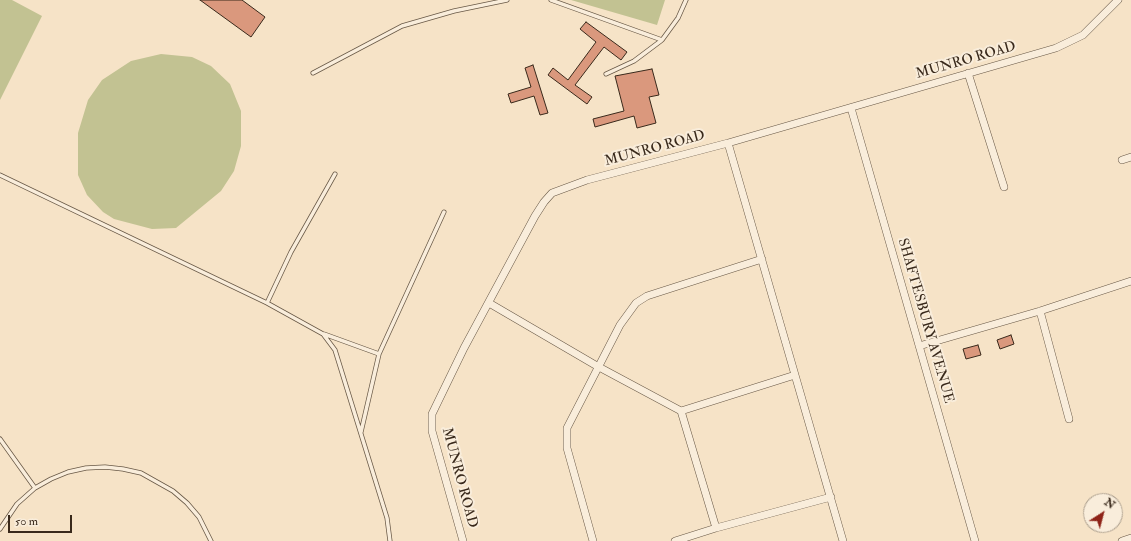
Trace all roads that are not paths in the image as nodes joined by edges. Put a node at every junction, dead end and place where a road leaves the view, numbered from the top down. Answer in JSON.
{"nodes":[{"id":1,"x":507,"y":0,"type":"edge"},
{"id":2,"x":551,"y":0,"type":"edge"},
{"id":3,"x":686,"y":0,"type":"edge"},
{"id":4,"x":1118,"y":0,"type":"edge"},
{"id":5,"x":662,"y":40,"type":"junction"},
{"id":6,"x":313,"y":73,"type":"dead end"},
{"id":7,"x":968,"y":73,"type":"junction"},
{"id":8,"x":606,"y":74,"type":"dead end"},
{"id":9,"x":851,"y":108,"type":"junction"},
{"id":10,"x":728,"y":143,"type":"junction"},
{"id":11,"x":1131,"y":157,"type":"edge"},
{"id":12,"x":1122,"y":160,"type":"dead end"},
{"id":13,"x":335,"y":174,"type":"dead end"},
{"id":14,"x":0,"y":175,"type":"edge"},
{"id":15,"x":1004,"y":186,"type":"dead end"},
{"id":16,"x":444,"y":212,"type":"dead end"},
{"id":17,"x":762,"y":259,"type":"junction"},
{"id":18,"x":1131,"y":281,"type":"edge"},
{"id":19,"x":489,"y":303,"type":"junction"},
{"id":20,"x":267,"y":304,"type":"junction"},
{"id":21,"x":1040,"y":311,"type":"junction"},
{"id":22,"x":323,"y":334,"type":"junction"},
{"id":23,"x":919,"y":346,"type":"junction"},
{"id":24,"x":379,"y":354,"type":"junction"},
{"id":25,"x":597,"y":366,"type":"junction"},
{"id":26,"x":795,"y":375,"type":"junction"},
{"id":27,"x":681,"y":410,"type":"junction"},
{"id":28,"x":1069,"y":419,"type":"dead end"},
{"id":29,"x":361,"y":433,"type":"junction"},
{"id":30,"x":0,"y":439,"type":"edge"},
{"id":31,"x":35,"y":488,"type":"junction"},
{"id":32,"x":831,"y":497,"type":"junction"},
{"id":33,"x":716,"y":528,"type":"junction"},
{"id":34,"x":0,"y":530,"type":"edge"},
{"id":35,"x":1131,"y":538,"type":"edge"},
{"id":36,"x":211,"y":541,"type":"edge"},
{"id":37,"x":390,"y":541,"type":"edge"},
{"id":38,"x":463,"y":541,"type":"edge"},
{"id":39,"x":593,"y":541,"type":"edge"},
{"id":40,"x":675,"y":541,"type":"edge"},
{"id":41,"x":843,"y":541,"type":"edge"},
{"id":42,"x":975,"y":541,"type":"edge"},
{"id":43,"x":1122,"y":541,"type":"edge"}],
"edges":[{"from":1,"to":6,"type":"lane"},
{"from":2,"to":5,"type":"lane"},
{"from":3,"to":5,"type":"lane"},
{"from":4,"to":7,"type":"street","name":"MUNRO ROAD"},
{"from":5,"to":8,"type":"lane"},
{"from":7,"to":9,"type":"street","name":"MUNRO ROAD"},
{"from":7,"to":15,"type":"street"},
{"from":9,"to":10,"type":"street","name":"MUNRO ROAD"},
{"from":9,"to":23,"type":"street","name":"SHAFTESBURY AVENUE"},
{"from":10,"to":17,"type":"street"},
{"from":10,"to":19,"type":"street","name":"MUNRO ROAD"},
{"from":11,"to":12,"type":"street"},
{"from":13,"to":20,"type":"lane"},
{"from":14,"to":20,"type":"lane"},
{"from":16,"to":24,"type":"lane"},
{"from":17,"to":25,"type":"street"},
{"from":17,"to":26,"type":"street"},
{"from":18,"to":21,"type":"street"},
{"from":19,"to":25,"type":"street"},
{"from":19,"to":38,"type":"street","name":"MUNRO ROAD"},
{"from":20,"to":22,"type":"lane"},
{"from":21,"to":23,"type":"street"},
{"from":21,"to":28,"type":"street"},
{"from":22,"to":24,"type":"lane"},
{"from":22,"to":29,"type":"lane"},
{"from":23,"to":42,"type":"street","name":"SHAFTESBURY AVENUE"},
{"from":24,"to":29,"type":"lane"},
{"from":25,"to":27,"type":"street"},
{"from":25,"to":39,"type":"street"},
{"from":26,"to":27,"type":"street"},
{"from":26,"to":32,"type":"street"},
{"from":27,"to":33,"type":"street"},
{"from":29,"to":37,"type":"lane"},
{"from":30,"to":31,"type":"lane"},
{"from":31,"to":34,"type":"lane"},
{"from":31,"to":36,"type":"lane"},
{"from":32,"to":33,"type":"street"},
{"from":32,"to":41,"type":"street"},
{"from":33,"to":40,"type":"street"},
{"from":35,"to":43,"type":"street"}]}
